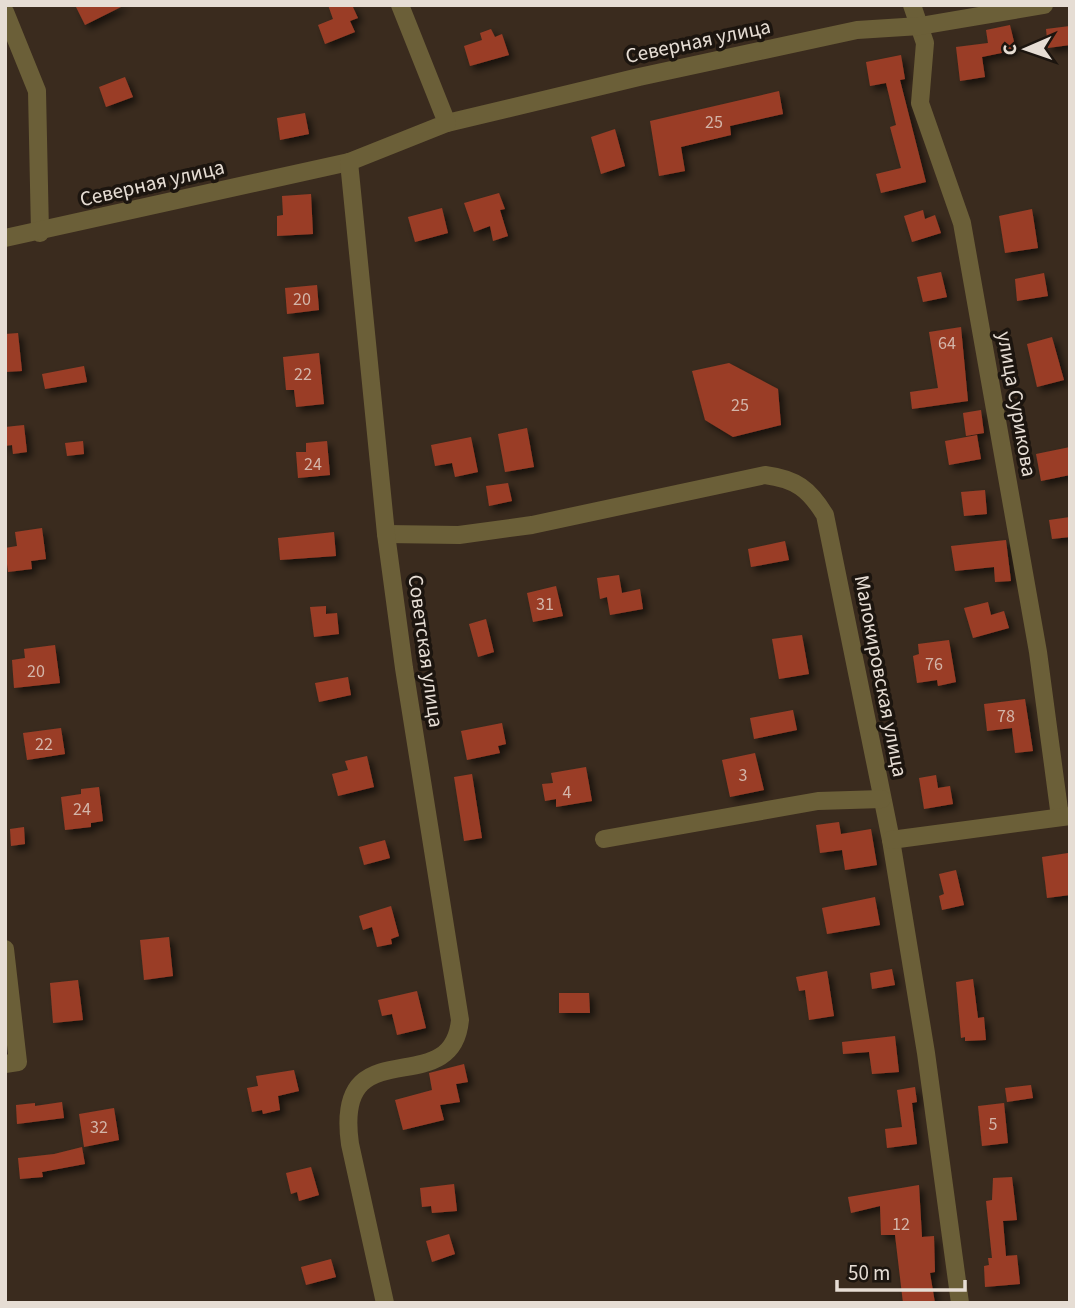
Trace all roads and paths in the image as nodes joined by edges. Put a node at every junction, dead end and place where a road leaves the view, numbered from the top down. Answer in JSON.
{"nodes":[{"id":1,"x":400,"y":5,"type":"edge"},
{"id":2,"x":912,"y":5,"type":"edge"},
{"id":3,"x":1044,"y":5,"type":"edge"},
{"id":4,"x":1016,"y":7,"type":"edge"},
{"id":5,"x":5,"y":12,"type":"edge"},
{"id":6,"x":920,"y":26,"type":"junction"},
{"id":7,"x":447,"y":124,"type":"junction"},
{"id":8,"x":349,"y":162,"type":"junction"},
{"id":9,"x":40,"y":233,"type":"junction"},
{"id":10,"x":5,"y":238,"type":"edge"},
{"id":11,"x":386,"y":534,"type":"junction"},
{"id":12,"x":882,"y":799,"type":"junction"},
{"id":13,"x":1065,"y":817,"type":"edge"},
{"id":14,"x":604,"y":839,"type":"dead end"},
{"id":15,"x":891,"y":840,"type":"junction"},
{"id":16,"x":5,"y":949,"type":"edge"},
{"id":17,"x":5,"y":1064,"type":"edge"},
{"id":18,"x":385,"y":1303,"type":"edge"},
{"id":19,"x":960,"y":1303,"type":"edge"}],
"edges":[{"from":1,"to":7,"type":"street"},
{"from":2,"to":6,"type":"street","name":"улица Сурикова"},
{"from":3,"to":4,"type":"street","name":"Северная улица"},
{"from":4,"to":6,"type":"street","name":"Северная улица"},
{"from":5,"to":9,"type":"street"},
{"from":6,"to":7,"type":"street","name":"Северная улица"},
{"from":6,"to":13,"type":"street","name":"улица Сурикова"},
{"from":7,"to":8,"type":"street"},
{"from":8,"to":9,"type":"street","name":"Северная улица"},
{"from":8,"to":11,"type":"street","name":"Советская улица"},
{"from":9,"to":10,"type":"street","name":"Северная улица"},
{"from":11,"to":12,"type":"street","name":"Малокировская улица"},
{"from":11,"to":18,"type":"street","name":"Советская улица"},
{"from":12,"to":14,"type":"street"},
{"from":12,"to":15,"type":"street","name":"Малокировская улица"},
{"from":13,"to":15,"type":"street"},
{"from":15,"to":19,"type":"street","name":"Малокировская улица"},
{"from":16,"to":17,"type":"street"}]}
